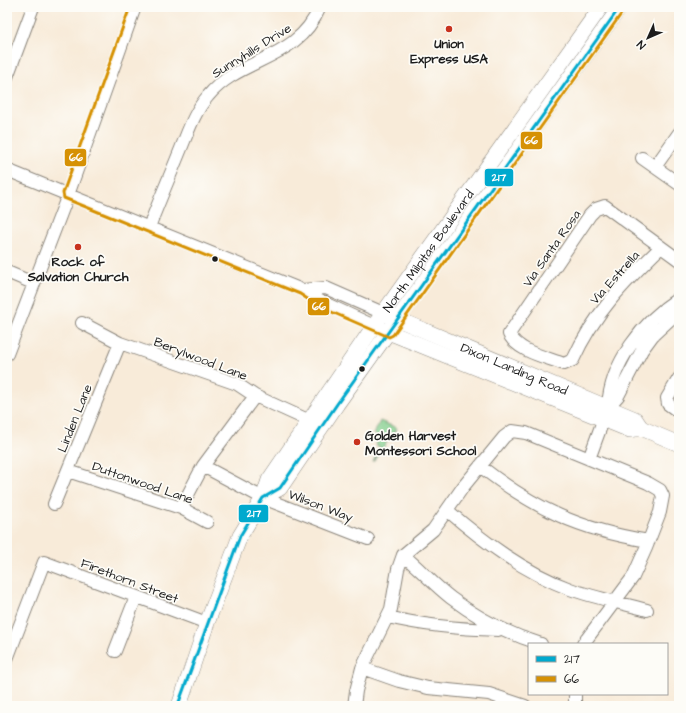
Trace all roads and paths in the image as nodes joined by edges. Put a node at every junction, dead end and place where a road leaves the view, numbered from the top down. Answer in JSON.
{"nodes":[{"id":1,"x":33,"y":7,"type":"edge"},
{"id":2,"x":135,"y":7,"type":"edge"},
{"id":3,"x":312,"y":7,"type":"edge"},
{"id":4,"x":320,"y":7,"type":"edge"},
{"id":5,"x":601,"y":7,"type":"edge"},
{"id":6,"x":620,"y":7,"type":"edge"},
{"id":7,"x":7,"y":77,"type":"edge"},
{"id":8,"x":679,"y":133,"type":"edge"},
{"id":9,"x":642,"y":158,"type":"dead end"},
{"id":10,"x":655,"y":167,"type":"junction"},
{"id":11,"x":7,"y":170,"type":"edge"},
{"id":12,"x":679,"y":184,"type":"edge"},
{"id":13,"x":68,"y":195,"type":"junction"},
{"id":14,"x":145,"y":226,"type":"junction"},
{"id":15,"x":661,"y":247,"type":"junction"},
{"id":16,"x":679,"y":260,"type":"edge"},
{"id":17,"x":7,"y":272,"type":"edge"},
{"id":18,"x":33,"y":283,"type":"junction"},
{"id":19,"x":302,"y":290,"type":"junction"},
{"id":20,"x":679,"y":298,"type":"edge"},
{"id":21,"x":679,"y":311,"type":"edge"},
{"id":22,"x":383,"y":313,"type":"junction"},
{"id":23,"x":398,"y":320,"type":"junction"},
{"id":24,"x":82,"y":323,"type":"dead end"},
{"id":25,"x":374,"y":326,"type":"junction"},
{"id":26,"x":389,"y":332,"type":"junction"},
{"id":27,"x":120,"y":343,"type":"junction"},
{"id":28,"x":519,"y":346,"type":"joint"},
{"id":29,"x":7,"y":354,"type":"edge"},
{"id":30,"x":679,"y":378,"type":"edge"},
{"id":31,"x":255,"y":396,"type":"junction"},
{"id":32,"x":609,"y":403,"type":"junction"},
{"id":33,"x":679,"y":412,"type":"edge"},
{"id":34,"x":310,"y":421,"type":"junction"},
{"id":35,"x":679,"y":444,"type":"edge"},
{"id":36,"x":589,"y":459,"type":"junction"},
{"id":37,"x":203,"y":466,"type":"junction"},
{"id":38,"x":480,"y":466,"type":"junction"},
{"id":39,"x":68,"y":472,"type":"junction"},
{"id":40,"x":264,"y":498,"type":"junction"},
{"id":41,"x":54,"y":504,"type":"dead end"},
{"id":42,"x":182,"y":508,"type":"junction"},
{"id":43,"x":447,"y":510,"type":"junction"},
{"id":44,"x":207,"y":522,"type":"dead end"},
{"id":45,"x":368,"y":539,"type":"dead end"},
{"id":46,"x":649,"y":541,"type":"junction"},
{"id":47,"x":403,"y":555,"type":"junction"},
{"id":48,"x":136,"y":597,"type":"junction"},
{"id":49,"x":615,"y":601,"type":"junction"},
{"id":50,"x":647,"y":610,"type":"dead end"},
{"id":51,"x":388,"y":617,"type":"junction"},
{"id":52,"x":207,"y":623,"type":"junction"},
{"id":53,"x":504,"y":630,"type":"junction"},
{"id":54,"x":538,"y":643,"type":"edge"},
{"id":55,"x":584,"y":643,"type":"edge"},
{"id":56,"x":115,"y":651,"type":"dead end"},
{"id":57,"x":7,"y":659,"type":"edge"},
{"id":58,"x":362,"y":668,"type":"junction"},
{"id":59,"x":575,"y":695,"type":"edge"},
{"id":60,"x":178,"y":705,"type":"edge"},
{"id":61,"x":354,"y":706,"type":"edge"},
{"id":62,"x":525,"y":706,"type":"edge"},
{"id":63,"x":575,"y":706,"type":"edge"}],
"edges":[{"from":1,"to":7,"type":"street"},
{"from":2,"to":13,"type":"street"},
{"from":3,"to":14,"type":"street","name":"Sunnyhills Drive"},
{"from":4,"to":14,"type":"street","name":"Sunnyhills Drive"},
{"from":5,"to":22,"type":"main road","name":"North Milpitas Boulevard"},
{"from":6,"to":23,"type":"main road","name":"North Milpitas Boulevard"},
{"from":8,"to":10,"type":"street"},
{"from":9,"to":10,"type":"street"},
{"from":10,"to":12,"type":"street"},
{"from":11,"to":13,"type":"street"},
{"from":13,"to":14,"type":"street"},
{"from":13,"to":18,"type":"street"},
{"from":14,"to":19,"type":"street"},
{"from":15,"to":16,"type":"street","name":"Via Santa Rosa"},
{"from":15,"to":28,"type":"street","name":"Via Estrella"},
{"from":15,"to":28,"type":"street","name":"Via Santa Rosa"},
{"from":17,"to":18,"type":"street"},
{"from":18,"to":29,"type":"street"},
{"from":19,"to":22,"type":"street"},
{"from":19,"to":25,"type":"street"},
{"from":20,"to":32,"type":"street"},
{"from":21,"to":32,"type":"street"},
{"from":22,"to":23,"type":"main road","name":"Dixon Landing Road"},
{"from":22,"to":25,"type":"main road","name":"North Milpitas Boulevard"},
{"from":23,"to":26,"type":"main road","name":"North Milpitas Boulevard"},
{"from":23,"to":32,"type":"main road","name":"Dixon Landing Road"},
{"from":24,"to":27,"type":"street","name":"Berylwood Lane"},
{"from":25,"to":26,"type":"main road","name":"Dixon Landing Road"},
{"from":25,"to":34,"type":"main road","name":"North Milpitas Boulevard"},
{"from":26,"to":32,"type":"main road","name":"Dixon Landing Road"},
{"from":26,"to":40,"type":"main road","name":"North Milpitas Boulevard"},
{"from":27,"to":31,"type":"street","name":"Berylwood Lane"},
{"from":27,"to":39,"type":"street","name":"Linden Lane"},
{"from":30,"to":33,"type":"street"},
{"from":31,"to":34,"type":"street","name":"Berylwood Lane"},
{"from":31,"to":37,"type":"street"},
{"from":32,"to":35,"type":"main road","name":"Dixon Landing Road"},
{"from":32,"to":36,"type":"street"},
{"from":34,"to":40,"type":"main road","name":"North Milpitas Boulevard"},
{"from":36,"to":38,"type":"street"},
{"from":36,"to":46,"type":"street"},
{"from":37,"to":40,"type":"street","name":"Wilson Way"},
{"from":37,"to":42,"type":"street"},
{"from":38,"to":43,"type":"street"},
{"from":38,"to":46,"type":"street"},
{"from":39,"to":41,"type":"street","name":"Linden Lane"},
{"from":39,"to":42,"type":"street","name":"Duttonwood Lane"},
{"from":40,"to":45,"type":"street","name":"Wilson Way"},
{"from":40,"to":52,"type":"main road","name":"North Milpitas Boulevard"},
{"from":42,"to":44,"type":"street","name":"Duttonwood Lane"},
{"from":43,"to":47,"type":"street"},
{"from":43,"to":49,"type":"street"},
{"from":46,"to":49,"type":"street"},
{"from":47,"to":51,"type":"street"},
{"from":47,"to":53,"type":"street"},
{"from":48,"to":52,"type":"street","name":"Firethorn Street"},
{"from":48,"to":56,"type":"street"},
{"from":48,"to":57,"type":"street","name":"Firethorn Street"},
{"from":49,"to":50,"type":"street"},
{"from":49,"to":55,"type":"street"},
{"from":51,"to":53,"type":"street"},
{"from":51,"to":58,"type":"street"},
{"from":52,"to":60,"type":"main road","name":"North Milpitas Boulevard"},
{"from":53,"to":54,"type":"street"},
{"from":58,"to":61,"type":"street"},
{"from":58,"to":62,"type":"street"},
{"from":59,"to":63,"type":"street"}]}
